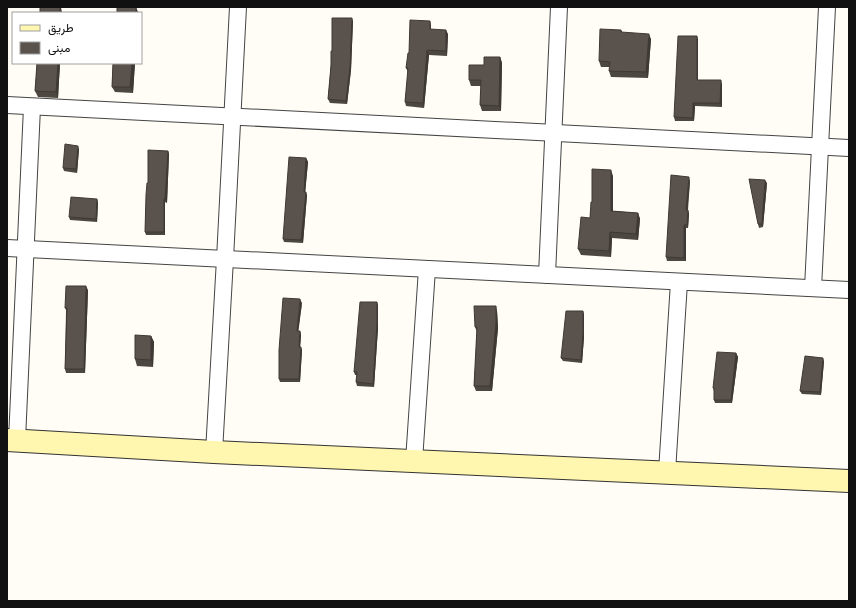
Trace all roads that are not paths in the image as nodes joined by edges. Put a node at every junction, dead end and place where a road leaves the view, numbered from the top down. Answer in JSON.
{"nodes":[{"id":1,"x":238,"y":7,"type":"edge"},
{"id":2,"x":559,"y":7,"type":"edge"},
{"id":3,"x":827,"y":7,"type":"edge"},
{"id":4,"x":7,"y":105,"type":"edge"},
{"id":5,"x":32,"y":107,"type":"junction"},
{"id":6,"x":232,"y":117,"type":"junction"},
{"id":7,"x":553,"y":133,"type":"junction"},
{"id":8,"x":820,"y":146,"type":"junction"},
{"id":9,"x":849,"y":148,"type":"edge"},
{"id":10,"x":7,"y":248,"type":"edge"},
{"id":11,"x":25,"y":249,"type":"junction"},
{"id":12,"x":225,"y":259,"type":"junction"},
{"id":13,"x":427,"y":269,"type":"junction"},
{"id":14,"x":547,"y":275,"type":"junction"},
{"id":15,"x":679,"y":282,"type":"junction"},
{"id":16,"x":813,"y":288,"type":"junction"},
{"id":17,"x":849,"y":290,"type":"edge"},
{"id":18,"x":12,"y":440,"type":"edge"},
{"id":19,"x":214,"y":452,"type":"junction"},
{"id":20,"x":414,"y":461,"type":"junction"},
{"id":21,"x":668,"y":472,"type":"junction"},
{"id":22,"x":849,"y":481,"type":"edge"}],
"edges":[{"from":1,"to":6,"type":"street"},
{"from":2,"to":7,"type":"street"},
{"from":3,"to":8,"type":"street"},
{"from":4,"to":5,"type":"street"},
{"from":5,"to":6,"type":"street"},
{"from":5,"to":11,"type":"street"},
{"from":6,"to":7,"type":"street"},
{"from":6,"to":12,"type":"street"},
{"from":7,"to":8,"type":"street"},
{"from":7,"to":14,"type":"street"},
{"from":8,"to":9,"type":"street"},
{"from":8,"to":16,"type":"street"},
{"from":10,"to":11,"type":"street"},
{"from":11,"to":12,"type":"street"},
{"from":11,"to":18,"type":"street"},
{"from":12,"to":13,"type":"street"},
{"from":12,"to":19,"type":"street"},
{"from":13,"to":14,"type":"street"},
{"from":13,"to":20,"type":"street"},
{"from":14,"to":15,"type":"street"},
{"from":15,"to":16,"type":"street"},
{"from":15,"to":21,"type":"street"},
{"from":16,"to":17,"type":"street"},
{"from":18,"to":19,"type":"street"},
{"from":19,"to":20,"type":"street"},
{"from":20,"to":21,"type":"street"},
{"from":21,"to":22,"type":"street"}]}
